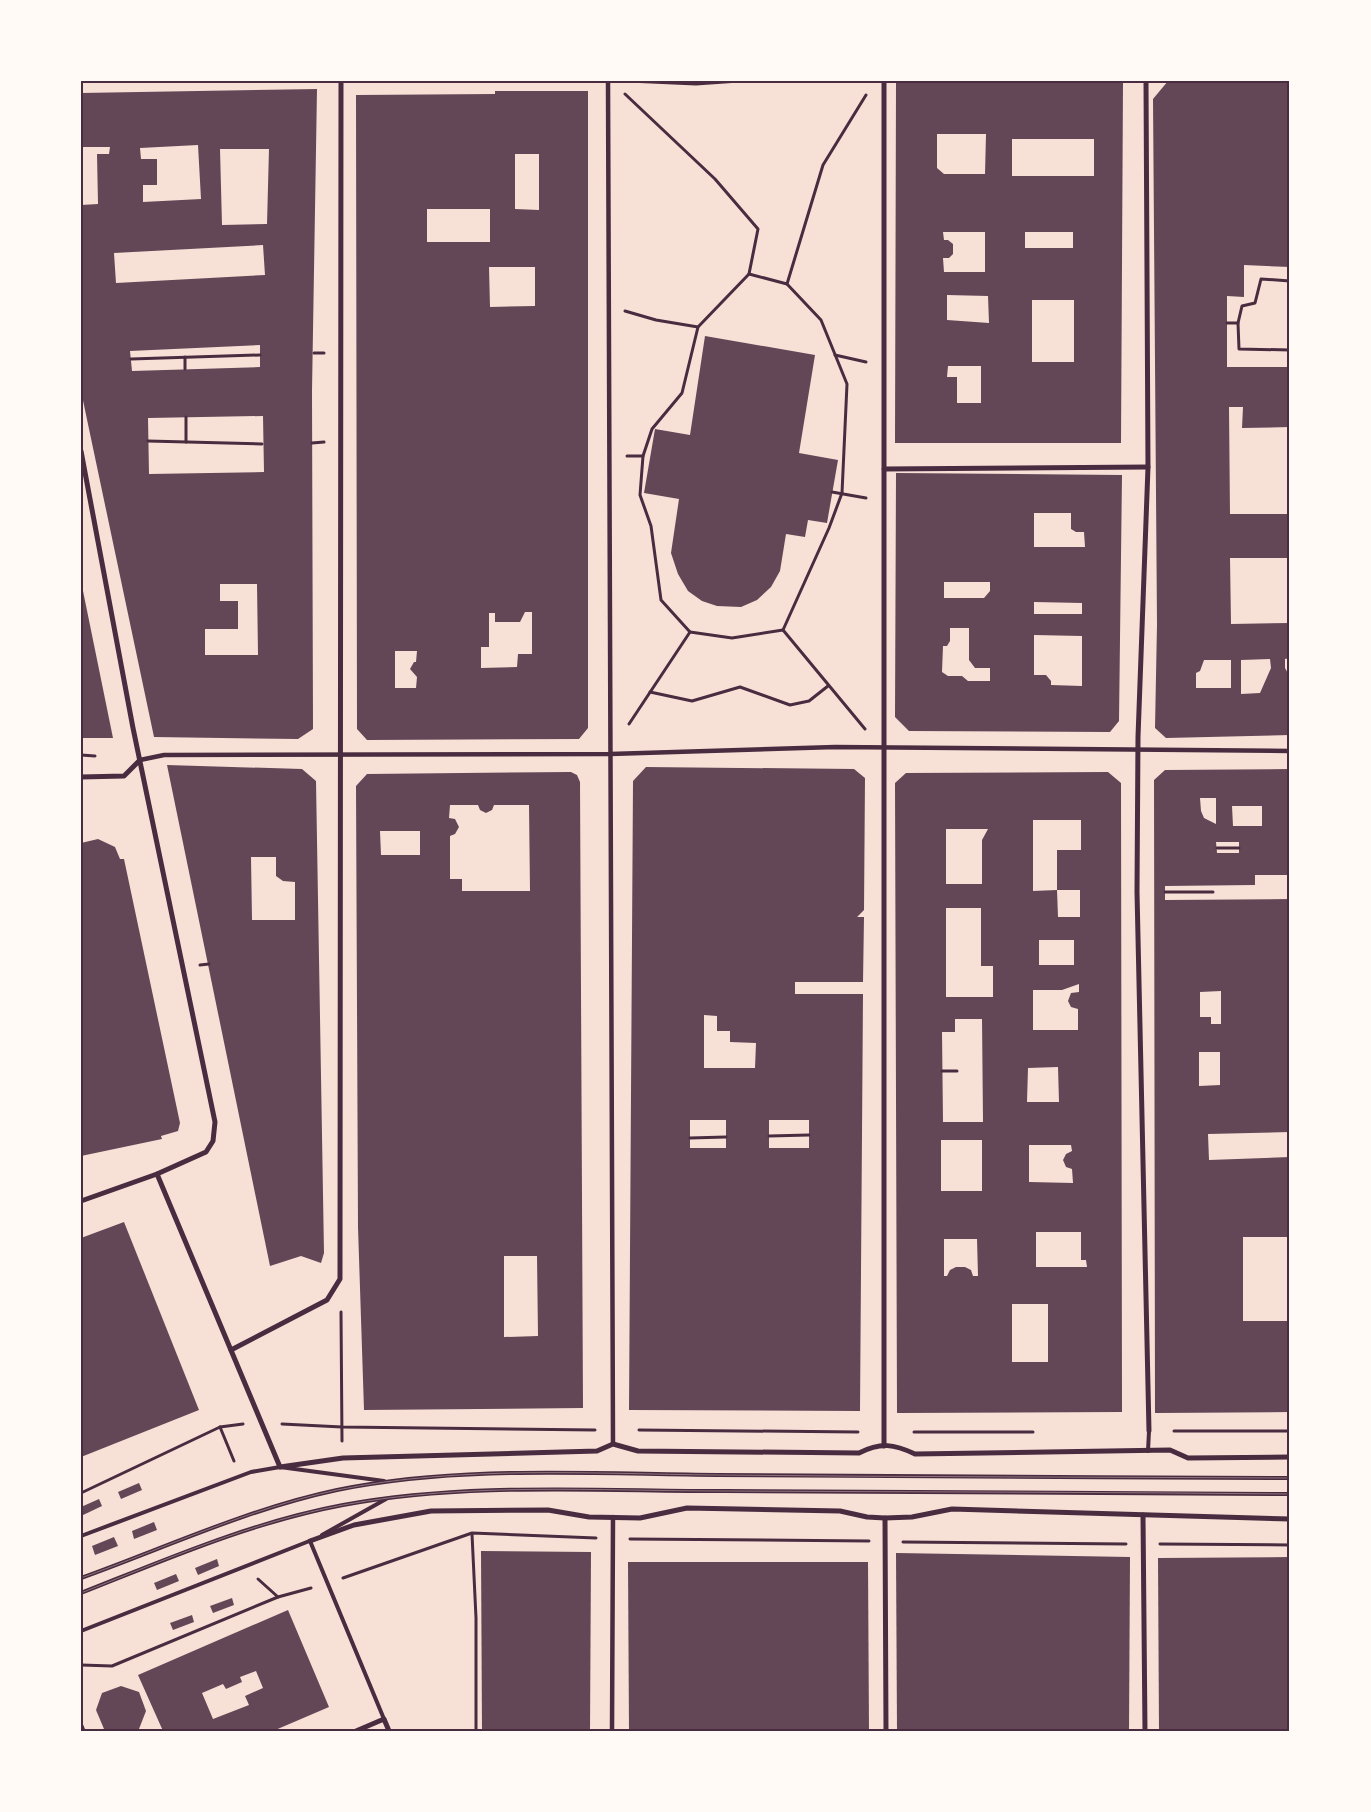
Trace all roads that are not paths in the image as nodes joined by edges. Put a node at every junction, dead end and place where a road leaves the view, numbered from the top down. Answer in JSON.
{"nodes":[{"id":1,"x":341,"y":81,"type":"edge"},
{"id":2,"x":608,"y":81,"type":"edge"},
{"id":3,"x":884,"y":81,"type":"edge"},
{"id":4,"x":1146,"y":81,"type":"edge"},
{"id":5,"x":81,"y":452,"type":"edge"},
{"id":6,"x":1148,"y":467,"type":"junction"},
{"id":7,"x":884,"y":469,"type":"junction"},
{"id":8,"x":885,"y":748,"type":"junction"},
{"id":9,"x":1290,"y":750,"type":"edge"},
{"id":10,"x":1138,"y":751,"type":"junction"},
{"id":11,"x":610,"y":754,"type":"junction"},
{"id":12,"x":339,"y":755,"type":"junction"},
{"id":13,"x":140,"y":760,"type":"junction"},
{"id":14,"x":81,"y":777,"type":"edge"},
{"id":15,"x":157,"y":1174,"type":"junction"},
{"id":16,"x":81,"y":1201,"type":"edge"},
{"id":17,"x":231,"y":1350,"type":"junction"},
{"id":18,"x":1148,"y":1431,"type":"joint"},
{"id":19,"x":613,"y":1444,"type":"junction"},
{"id":20,"x":884,"y":1446,"type":"junction"},
{"id":21,"x":1148,"y":1451,"type":"junction"},
{"id":22,"x":1290,"y":1458,"type":"edge"},
{"id":23,"x":280,"y":1467,"type":"junction"},
{"id":24,"x":1290,"y":1478,"type":"edge"},
{"id":25,"x":389,"y":1482,"type":"junction"},
{"id":26,"x":1290,"y":1494,"type":"edge"},
{"id":27,"x":389,"y":1498,"type":"junction"},
{"id":28,"x":1143,"y":1515,"type":"junction"},
{"id":29,"x":613,"y":1517,"type":"junction"},
{"id":30,"x":885,"y":1518,"type":"junction"},
{"id":31,"x":1290,"y":1519,"type":"edge"},
{"id":32,"x":81,"y":1536,"type":"edge"},
{"id":33,"x":310,"y":1541,"type":"junction"},
{"id":34,"x":81,"y":1578,"type":"edge"},
{"id":35,"x":81,"y":1593,"type":"edge"},
{"id":36,"x":81,"y":1631,"type":"edge"},
{"id":37,"x":384,"y":1719,"type":"junction"},
{"id":38,"x":81,"y":1726,"type":"edge"},
{"id":39,"x":83,"y":1731,"type":"edge"},
{"id":40,"x":356,"y":1731,"type":"edge"},
{"id":41,"x":389,"y":1731,"type":"edge"},
{"id":42,"x":612,"y":1731,"type":"edge"},
{"id":43,"x":886,"y":1731,"type":"edge"},
{"id":44,"x":1145,"y":1731,"type":"edge"}],
"edges":[{"from":1,"to":12,"type":"street"},
{"from":2,"to":11,"type":"street"},
{"from":3,"to":7,"type":"street"},
{"from":4,"to":6,"type":"street"},
{"from":5,"to":13,"type":"street"},
{"from":6,"to":7,"type":"street"},
{"from":6,"to":10,"type":"street"},
{"from":7,"to":8,"type":"street"},
{"from":8,"to":10,"type":"street"},
{"from":8,"to":11,"type":"street"},
{"from":8,"to":20,"type":"street"},
{"from":9,"to":10,"type":"street"},
{"from":10,"to":18,"type":"street"},
{"from":11,"to":12,"type":"street"},
{"from":11,"to":19,"type":"street"},
{"from":12,"to":13,"type":"street"},
{"from":12,"to":17,"type":"street"},
{"from":13,"to":14,"type":"street"},
{"from":13,"to":15,"type":"street"},
{"from":15,"to":16,"type":"street"},
{"from":15,"to":17,"type":"street"},
{"from":17,"to":23,"type":"street"},
{"from":18,"to":21,"type":"lane"},
{"from":19,"to":20,"type":"street"},
{"from":19,"to":23,"type":"street"},
{"from":20,"to":21,"type":"street"},
{"from":21,"to":22,"type":"street"},
{"from":23,"to":25,"type":"lane"},
{"from":23,"to":32,"type":"lane"},
{"from":24,"to":25,"type":"lane"},
{"from":25,"to":34,"type":"lane"},
{"from":26,"to":27,"type":"lane"},
{"from":27,"to":33,"type":"lane"},
{"from":27,"to":35,"type":"lane"},
{"from":28,"to":30,"type":"street"},
{"from":28,"to":31,"type":"street"},
{"from":28,"to":44,"type":"street"},
{"from":29,"to":30,"type":"street"},
{"from":29,"to":33,"type":"street"},
{"from":29,"to":42,"type":"street"},
{"from":30,"to":43,"type":"street"},
{"from":33,"to":36,"type":"lane"},
{"from":33,"to":37,"type":"lane"},
{"from":37,"to":40,"type":"street"},
{"from":37,"to":41,"type":"street"},
{"from":38,"to":39,"type":"street"}]}
